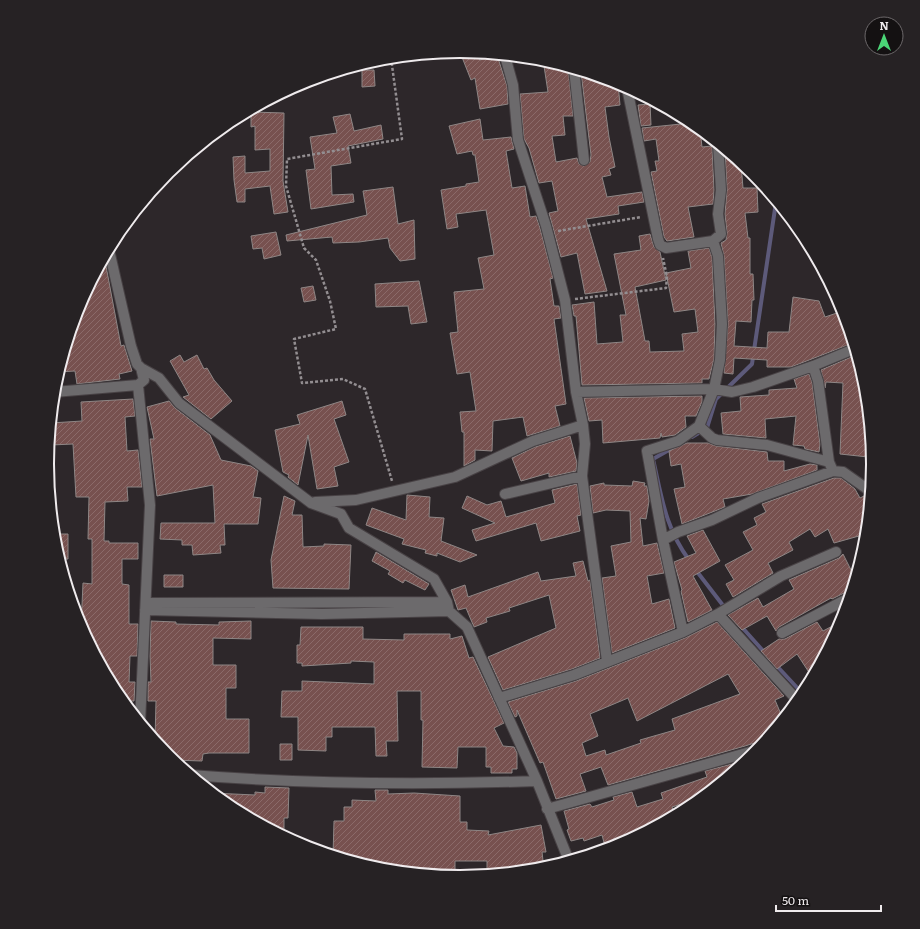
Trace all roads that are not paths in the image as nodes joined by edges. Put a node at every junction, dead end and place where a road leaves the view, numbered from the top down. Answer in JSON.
{"nodes":[{"id":1,"x":506,"y":61,"type":"edge"},
{"id":2,"x":575,"y":75,"type":"edge"},
{"id":3,"x":628,"y":95,"type":"edge"},
{"id":4,"x":718,"y":151,"type":"edge"},
{"id":5,"x":584,"y":160,"type":"dead end"},
{"id":6,"x":713,"y":241,"type":"junction"},
{"id":7,"x":111,"y":257,"type":"edge"},
{"id":8,"x":849,"y":351,"type":"edge"},
{"id":9,"x":813,"y":366,"type":"junction"},
{"id":10,"x":142,"y":368,"type":"junction"},
{"id":11,"x":138,"y":385,"type":"junction"},
{"id":12,"x":714,"y":389,"type":"junction"},
{"id":13,"x":61,"y":391,"type":"edge"},
{"id":14,"x":576,"y":392,"type":"junction"},
{"id":15,"x":583,"y":425,"type":"junction"},
{"id":16,"x":699,"y":426,"type":"junction"},
{"id":17,"x":831,"y":466,"type":"junction"},
{"id":18,"x":582,"y":476,"type":"junction"},
{"id":19,"x":865,"y":488,"type":"edge"},
{"id":20,"x":505,"y":494,"type":"dead end"},
{"id":21,"x":311,"y":503,"type":"junction"},
{"id":22,"x":665,"y":539,"type":"junction"},
{"id":23,"x":836,"y":552,"type":"dead end"},
{"id":24,"x":842,"y":602,"type":"edge"},
{"id":25,"x":145,"y":606,"type":"junction"},
{"id":26,"x":448,"y":606,"type":"junction"},
{"id":27,"x":718,"y":614,"type":"junction"},
{"id":28,"x":682,"y":632,"type":"junction"},
{"id":29,"x":782,"y":633,"type":"dead end"},
{"id":30,"x":607,"y":661,"type":"junction"},
{"id":31,"x":794,"y":696,"type":"edge"},
{"id":32,"x":499,"y":698,"type":"junction"},
{"id":33,"x":140,"y":715,"type":"edge"},
{"id":34,"x":746,"y":753,"type":"edge"},
{"id":35,"x":199,"y":776,"type":"edge"},
{"id":36,"x":538,"y":781,"type":"junction"},
{"id":37,"x":547,"y":809,"type":"junction"},
{"id":38,"x":567,"y":856,"type":"edge"}],
"edges":[{"from":1,"to":14,"type":"street"},
{"from":2,"to":5,"type":"street"},
{"from":3,"to":6,"type":"street"},
{"from":4,"to":6,"type":"street"},
{"from":6,"to":12,"type":"street"},
{"from":7,"to":10,"type":"street"},
{"from":8,"to":9,"type":"street"},
{"from":9,"to":12,"type":"street"},
{"from":9,"to":17,"type":"street"},
{"from":10,"to":11,"type":"street"},
{"from":10,"to":21,"type":"street"},
{"from":11,"to":13,"type":"street"},
{"from":11,"to":25,"type":"street"},
{"from":12,"to":14,"type":"street"},
{"from":12,"to":16,"type":"street"},
{"from":14,"to":15,"type":"street"},
{"from":15,"to":18,"type":"street"},
{"from":15,"to":21,"type":"street"},
{"from":16,"to":17,"type":"street"},
{"from":16,"to":22,"type":"street"},
{"from":17,"to":19,"type":"street"},
{"from":17,"to":22,"type":"street"},
{"from":18,"to":20,"type":"street"},
{"from":18,"to":30,"type":"street"},
{"from":21,"to":26,"type":"street"},
{"from":22,"to":28,"type":"street"},
{"from":23,"to":27,"type":"street"},
{"from":24,"to":29,"type":"street"},
{"from":25,"to":26,"type":"street"},
{"from":25,"to":33,"type":"street"},
{"from":26,"to":32,"type":"street"},
{"from":27,"to":28,"type":"street"},
{"from":27,"to":31,"type":"street"},
{"from":28,"to":30,"type":"street"},
{"from":30,"to":32,"type":"street"},
{"from":32,"to":36,"type":"street"},
{"from":34,"to":37,"type":"street"},
{"from":35,"to":36,"type":"street"},
{"from":36,"to":37,"type":"street"},
{"from":37,"to":38,"type":"street"}]}
